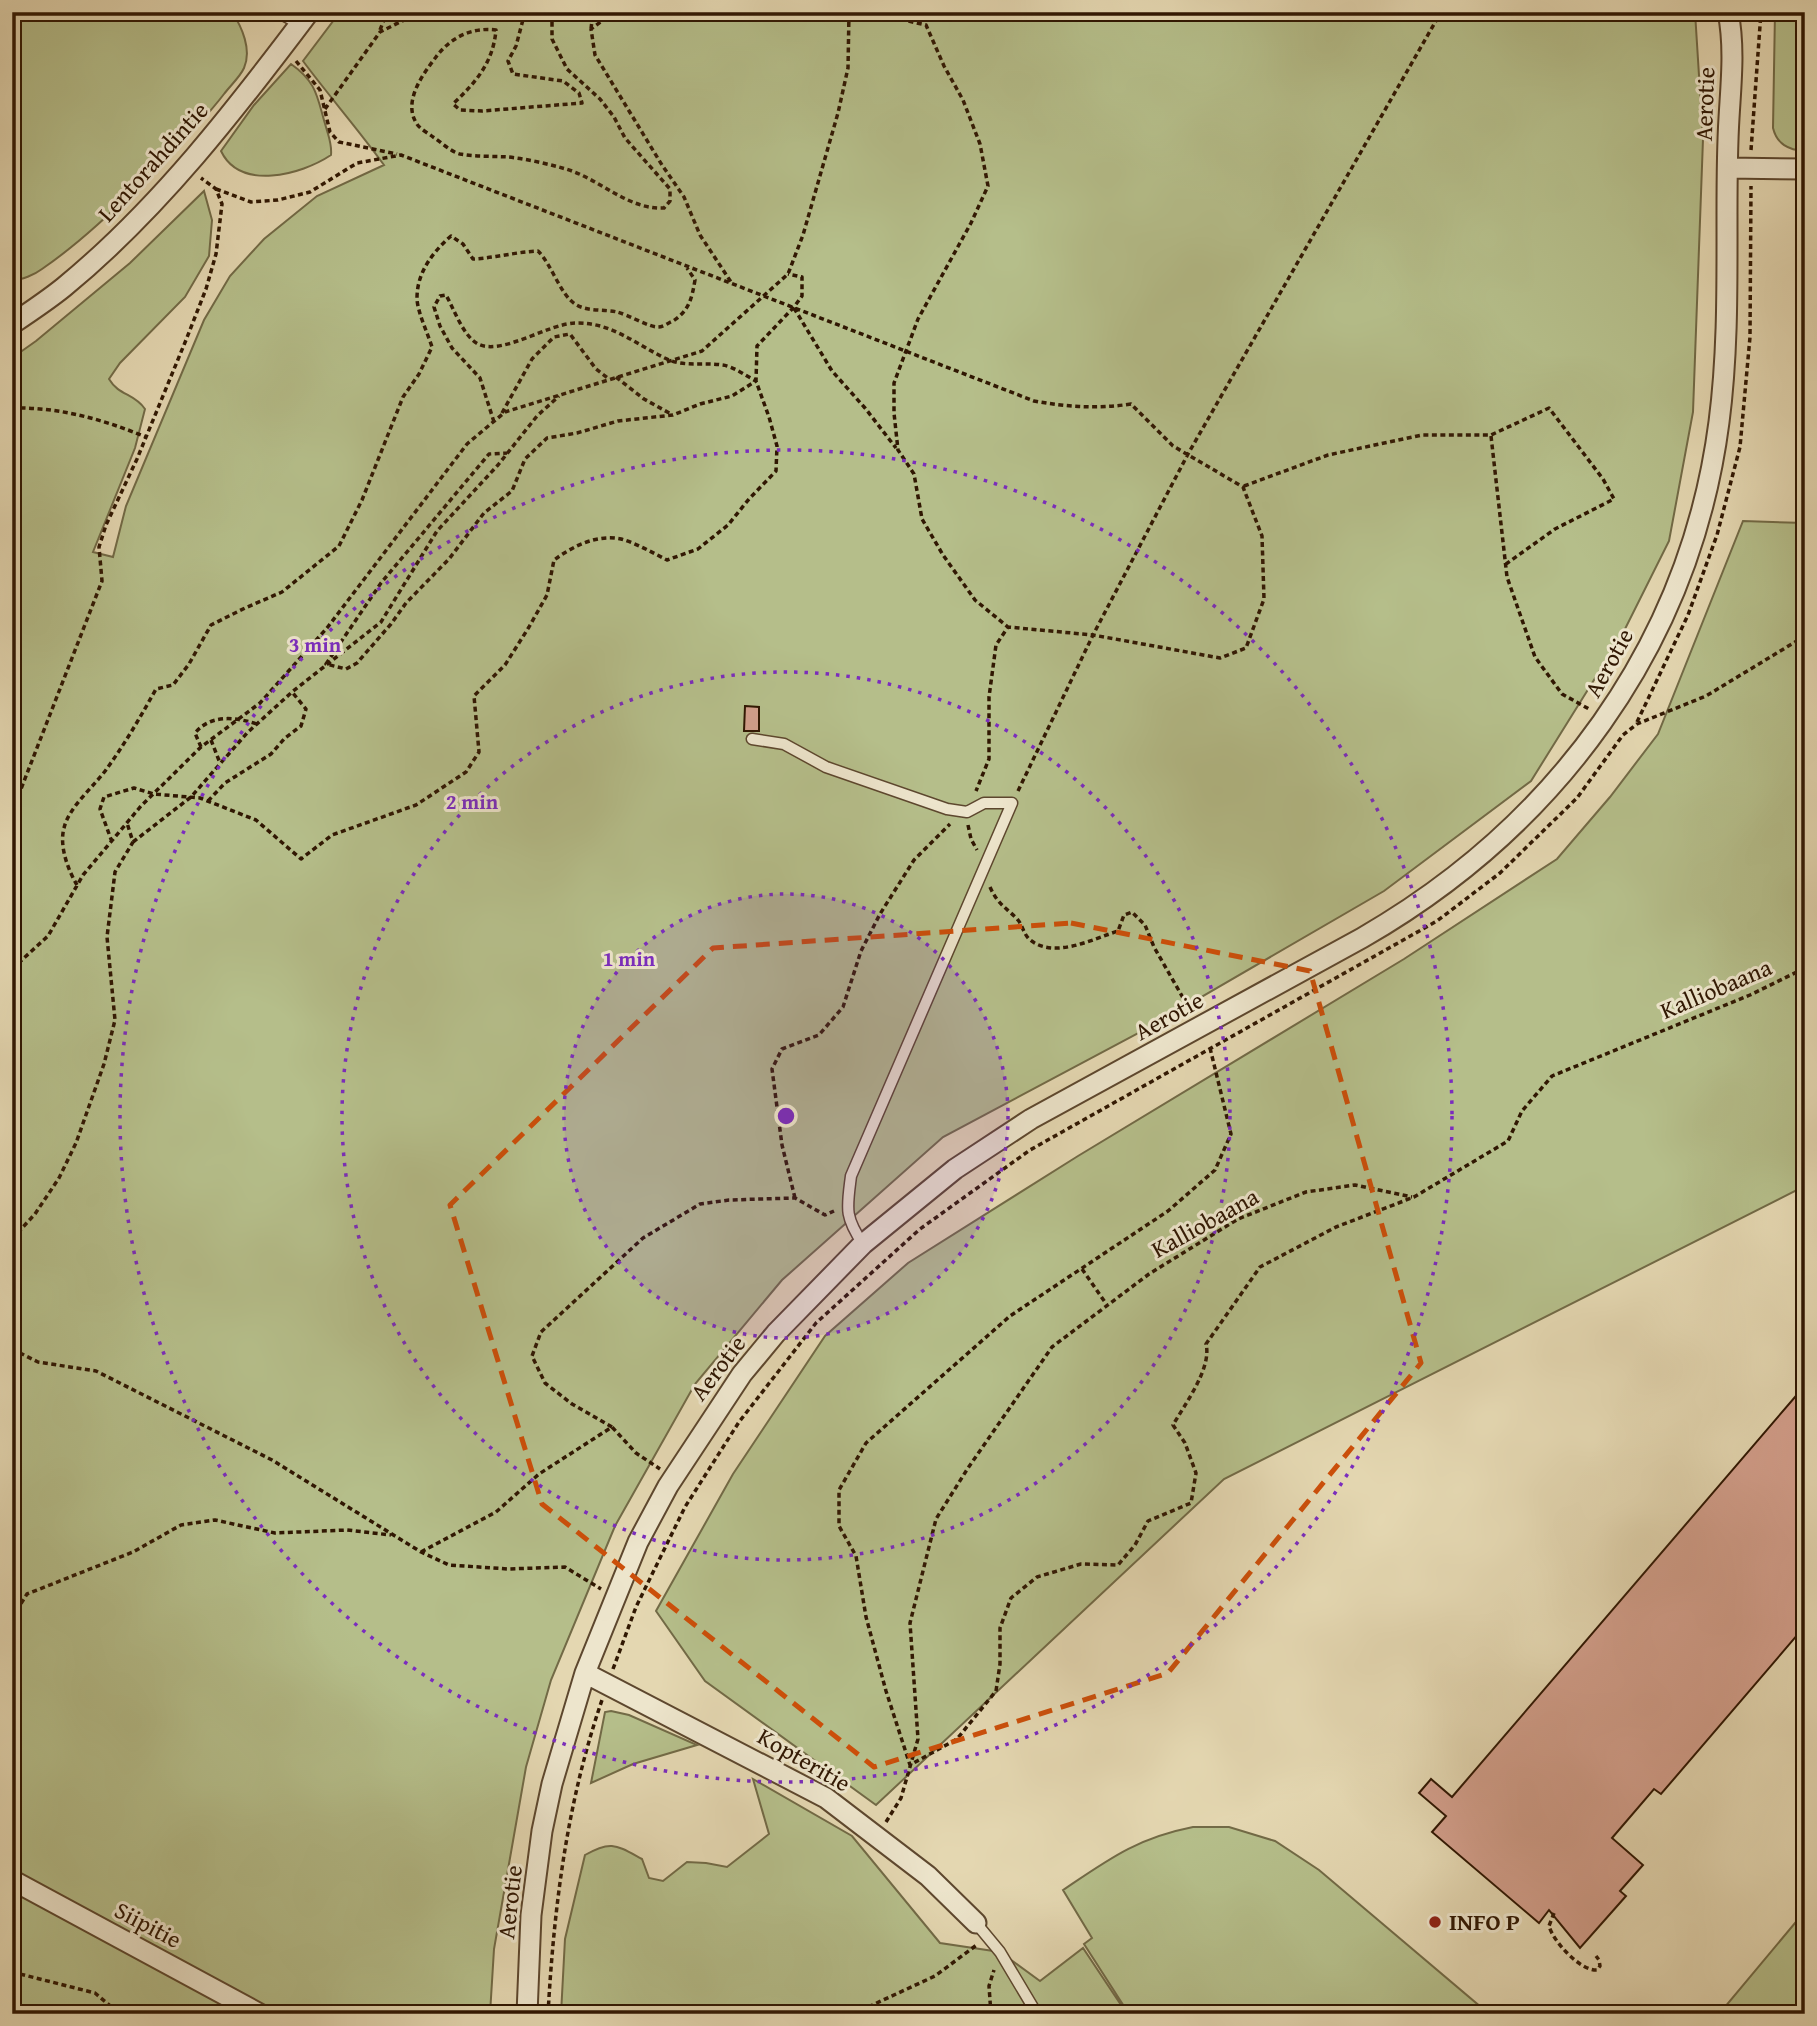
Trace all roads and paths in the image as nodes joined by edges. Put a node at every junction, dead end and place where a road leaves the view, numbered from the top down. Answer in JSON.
{"nodes":[{"id":1,"x":277,"y":12,"type":"edge"},
{"id":2,"x":387,"y":12,"type":"edge"},
{"id":3,"x":434,"y":12,"type":"edge"},
{"id":4,"x":525,"y":12,"type":"edge"},
{"id":5,"x":552,"y":12,"type":"edge"},
{"id":6,"x":593,"y":12,"type":"edge"},
{"id":7,"x":614,"y":12,"type":"edge"},
{"id":8,"x":849,"y":12,"type":"edge"},
{"id":9,"x":867,"y":12,"type":"edge"},
{"id":10,"x":1441,"y":12,"type":"edge"},
{"id":11,"x":1728,"y":12,"type":"edge"},
{"id":12,"x":1743,"y":12,"type":"edge"},
{"id":13,"x":305,"y":18,"type":"edge"},
{"id":14,"x":591,"y":29,"type":"junction"},
{"id":15,"x":380,"y":32,"type":"junction"},
{"id":16,"x":1733,"y":37,"type":"junction"},
{"id":17,"x":283,"y":46,"type":"junction"},
{"id":18,"x":325,"y":109,"type":"junction"},
{"id":19,"x":401,"y":155,"type":"junction"},
{"id":20,"x":185,"y":166,"type":"junction"},
{"id":21,"x":1728,"y":168,"type":"junction"},
{"id":22,"x":1805,"y":169,"type":"edge"},
{"id":23,"x":216,"y":189,"type":"junction"},
{"id":24,"x":686,"y":267,"type":"junction"},
{"id":25,"x":788,"y":274,"type":"junction"},
{"id":26,"x":732,"y":284,"type":"junction"},
{"id":27,"x":764,"y":296,"type":"junction"},
{"id":28,"x":794,"y":307,"type":"junction"},
{"id":29,"x":22,"y":312,"type":"edge"},
{"id":30,"x":12,"y":324,"type":"edge"},
{"id":31,"x":908,"y":350,"type":"junction"},
{"id":32,"x":671,"y":360,"type":"junction"},
{"id":33,"x":616,"y":377,"type":"junction"},
{"id":34,"x":609,"y":379,"type":"junction"},
{"id":35,"x":756,"y":381,"type":"junction"},
{"id":36,"x":560,"y":395,"type":"junction"},
{"id":37,"x":12,"y":408,"type":"edge"},
{"id":38,"x":673,"y":415,"type":"junction"},
{"id":39,"x":499,"y":417,"type":"junction"},
{"id":40,"x":494,"y":422,"type":"junction"},
{"id":41,"x":1490,"y":435,"type":"junction"},
{"id":42,"x":146,"y":437,"type":"junction"},
{"id":43,"x":898,"y":450,"type":"junction"},
{"id":44,"x":507,"y":453,"type":"junction"},
{"id":45,"x":1188,"y":454,"type":"junction"},
{"id":46,"x":1243,"y":487,"type":"junction"},
{"id":47,"x":1506,"y":564,"type":"junction"},
{"id":48,"x":1008,"y":627,"type":"junction"},
{"id":49,"x":1093,"y":635,"type":"junction"},
{"id":50,"x":1805,"y":636,"type":"edge"},
{"id":51,"x":326,"y":664,"type":"junction"},
{"id":52,"x":12,"y":673,"type":"edge"},
{"id":53,"x":12,"y":687,"type":"edge"},
{"id":54,"x":292,"y":692,"type":"junction"},
{"id":55,"x":240,"y":719,"type":"junction"},
{"id":56,"x":1606,"y":719,"type":"junction"},
{"id":57,"x":257,"y":724,"type":"junction"},
{"id":58,"x":752,"y":739,"type":"dead end"},
{"id":59,"x":211,"y":740,"type":"junction"},
{"id":60,"x":201,"y":747,"type":"junction"},
{"id":61,"x":220,"y":763,"type":"junction"},
{"id":62,"x":154,"y":794,"type":"junction"},
{"id":63,"x":191,"y":797,"type":"junction"},
{"id":64,"x":208,"y":801,"type":"junction"},
{"id":65,"x":1012,"y":803,"type":"junction"},
{"id":66,"x":12,"y":813,"type":"edge"},
{"id":67,"x":966,"y":816,"type":"junction"},
{"id":68,"x":127,"y":823,"type":"junction"},
{"id":69,"x":111,"y":842,"type":"junction"},
{"id":70,"x":132,"y":842,"type":"junction"},
{"id":71,"x":986,"y":867,"type":"junction"},
{"id":72,"x":78,"y":885,"type":"junction"},
{"id":73,"x":1805,"y":968,"type":"edge"},
{"id":74,"x":12,"y":969,"type":"edge"},
{"id":75,"x":1199,"y":1028,"type":"junction"},
{"id":76,"x":1210,"y":1048,"type":"junction"},
{"id":77,"x":1414,"y":1197,"type":"junction"},
{"id":78,"x":795,"y":1198,"type":"junction"},
{"id":79,"x":848,"y":1203,"type":"junction"},
{"id":80,"x":12,"y":1239,"type":"edge"},
{"id":81,"x":863,"y":1244,"type":"junction"},
{"id":82,"x":1082,"y":1269,"type":"junction"},
{"id":83,"x":1107,"y":1306,"type":"junction"},
{"id":84,"x":12,"y":1349,"type":"edge"},
{"id":85,"x":611,"y":1427,"type":"junction"},
{"id":86,"x":673,"y":1479,"type":"junction"},
{"id":87,"x":395,"y":1536,"type":"junction"},
{"id":88,"x":421,"y":1552,"type":"junction"},
{"id":89,"x":615,"y":1596,"type":"junction"},
{"id":90,"x":636,"y":1607,"type":"junction"},
{"id":91,"x":12,"y":1618,"type":"edge"},
{"id":92,"x":584,"y":1673,"type":"junction"},
{"id":93,"x":607,"y":1683,"type":"junction"},
{"id":94,"x":910,"y":1765,"type":"junction"},
{"id":95,"x":877,"y":1836,"type":"junction"},
{"id":96,"x":12,"y":1880,"type":"edge"},
{"id":97,"x":1554,"y":1913,"type":"dead end"},
{"id":98,"x":982,"y":1930,"type":"junction"},
{"id":99,"x":1000,"y":1951,"type":"junction"},
{"id":100,"x":1595,"y":1956,"type":"dead end"},
{"id":101,"x":12,"y":1972,"type":"edge"},
{"id":102,"x":120,"y":2014,"type":"edge"},
{"id":103,"x":260,"y":2014,"type":"edge"},
{"id":104,"x":527,"y":2014,"type":"edge"},
{"id":105,"x":548,"y":2014,"type":"edge"},
{"id":106,"x":853,"y":2014,"type":"edge"},
{"id":107,"x":990,"y":2014,"type":"edge"},
{"id":108,"x":1037,"y":2014,"type":"edge"}],
"edges":[{"from":1,"to":13,"type":"lane"},
{"from":2,"to":15,"type":"path"},
{"from":3,"to":15,"type":"path"},
{"from":4,"to":5,"type":"path"},
{"from":6,"to":14,"type":"path"},
{"from":7,"to":14,"type":"path"},
{"from":8,"to":25,"type":"path"},
{"from":9,"to":31,"type":"path"},
{"from":10,"to":45,"type":"path"},
{"from":11,"to":16,"type":"street","name":"Aerotie"},
{"from":12,"to":16,"type":"street","name":"Aerotie"},
{"from":13,"to":17,"type":"street","name":"Lentorahdintie"},
{"from":14,"to":26,"type":"path"},
{"from":15,"to":18,"type":"path"},
{"from":16,"to":21,"type":"street","name":"Aerotie"},
{"from":17,"to":18,"type":"path"},
{"from":17,"to":20,"type":"street","name":"Lentorahdintie"},
{"from":18,"to":19,"type":"path"},
{"from":19,"to":23,"type":"path"},
{"from":19,"to":24,"type":"path"},
{"from":20,"to":23,"type":"path"},
{"from":20,"to":29,"type":"street","name":"Lentorahdintie"},
{"from":21,"to":22,"type":"street"},
{"from":21,"to":56,"type":"street","name":"Aerotie"},
{"from":23,"to":42,"type":"path"},
{"from":24,"to":26,"type":"path"},
{"from":24,"to":72,"type":"path"},
{"from":25,"to":27,"type":"path"},
{"from":25,"to":28,"type":"path"},
{"from":26,"to":27,"type":"path"},
{"from":27,"to":28,"type":"path"},
{"from":27,"to":32,"type":"path"},
{"from":28,"to":31,"type":"path"},
{"from":28,"to":35,"type":"path"},
{"from":28,"to":43,"type":"path"},
{"from":29,"to":30,"type":"street","name":"Lentorahdintie"},
{"from":31,"to":43,"type":"path"},
{"from":31,"to":45,"type":"path"},
{"from":32,"to":33,"type":"path"},
{"from":32,"to":35,"type":"path"},
{"from":32,"to":40,"type":"path"},
{"from":33,"to":34,"type":"path"},
{"from":33,"to":38,"type":"path"},
{"from":34,"to":36,"type":"path"},
{"from":34,"to":39,"type":"path"},
{"from":35,"to":38,"type":"path"},
{"from":35,"to":64,"type":"path"},
{"from":36,"to":39,"type":"path"},
{"from":36,"to":44,"type":"path"},
{"from":37,"to":42,"type":"path"},
{"from":38,"to":51,"type":"path"},
{"from":39,"to":40,"type":"path"},
{"from":40,"to":55,"type":"path"},
{"from":41,"to":46,"type":"path"},
{"from":41,"to":47,"type":"path"},
{"from":41,"to":47,"type":"path"},
{"from":42,"to":66,"type":"path"},
{"from":43,"to":48,"type":"path"},
{"from":44,"to":51,"type":"path"},
{"from":44,"to":51,"type":"path"},
{"from":45,"to":46,"type":"path"},
{"from":45,"to":49,"type":"path"},
{"from":46,"to":49,"type":"path"},
{"from":47,"to":56,"type":"path"},
{"from":48,"to":49,"type":"path"},
{"from":48,"to":67,"type":"path"},
{"from":49,"to":65,"type":"path"},
{"from":50,"to":76,"type":"path"},
{"from":51,"to":54,"type":"path"},
{"from":52,"to":53,"type":"path"},
{"from":54,"to":57,"type":"path"},
{"from":54,"to":64,"type":"path"},
{"from":55,"to":57,"type":"path"},
{"from":55,"to":59,"type":"path"},
{"from":55,"to":60,"type":"path"},
{"from":56,"to":75,"type":"street","name":"Aerotie"},
{"from":57,"to":61,"type":"path"},
{"from":58,"to":67,"type":"lane"},
{"from":59,"to":60,"type":"path"},
{"from":59,"to":61,"type":"path"},
{"from":60,"to":62,"type":"path"},
{"from":61,"to":63,"type":"path"},
{"from":62,"to":63,"type":"path"},
{"from":62,"to":68,"type":"path"},
{"from":62,"to":69,"type":"path"},
{"from":63,"to":64,"type":"path"},
{"from":63,"to":70,"type":"path"},
{"from":65,"to":67,"type":"lane"},
{"from":65,"to":71,"type":"lane"},
{"from":67,"to":71,"type":"path"},
{"from":67,"to":78,"type":"path"},
{"from":68,"to":69,"type":"path"},
{"from":68,"to":70,"type":"path"},
{"from":69,"to":72,"type":"path"},
{"from":70,"to":80,"type":"path"},
{"from":71,"to":75,"type":"path"},
{"from":71,"to":79,"type":"lane"},
{"from":72,"to":74,"type":"path"},
{"from":73,"to":77,"type":"path","name":"Kalliobaana"},
{"from":75,"to":81,"type":"street","name":"Aerotie"},
{"from":76,"to":82,"type":"path"},
{"from":76,"to":90,"type":"path"},
{"from":77,"to":83,"type":"path","name":"Kalliobaana"},
{"from":77,"to":94,"type":"path"},
{"from":78,"to":79,"type":"path"},
{"from":78,"to":85,"type":"path"},
{"from":79,"to":81,"type":"lane"},
{"from":81,"to":86,"type":"street","name":"Aerotie"},
{"from":82,"to":83,"type":"path"},
{"from":82,"to":94,"type":"path"},
{"from":83,"to":94,"type":"path","name":"Kalliobaana"},
{"from":84,"to":87,"type":"path"},
{"from":85,"to":86,"type":"path"},
{"from":85,"to":88,"type":"path"},
{"from":86,"to":89,"type":"street","name":"Aerotie"},
{"from":87,"to":88,"type":"path"},
{"from":87,"to":91,"type":"path"},
{"from":88,"to":89,"type":"path"},
{"from":89,"to":90,"type":"path"},
{"from":89,"to":92,"type":"street","name":"Aerotie"},
{"from":90,"to":93,"type":"path"},
{"from":92,"to":93,"type":"street","name":"Kopteritie"},
{"from":92,"to":104,"type":"street","name":"Aerotie"},
{"from":93,"to":95,"type":"street","name":"Kopteritie"},
{"from":93,"to":105,"type":"path"},
{"from":94,"to":95,"type":"path","name":"Kalliobaana"},
{"from":95,"to":98,"type":"street","name":"Kopteritie"},
{"from":96,"to":103,"type":"street","name":"Siipitie"},
{"from":97,"to":100,"type":"path"},
{"from":98,"to":99,"type":"lane"},
{"from":98,"to":106,"type":"path"},
{"from":99,"to":107,"type":"path"},
{"from":99,"to":108,"type":"lane"},
{"from":101,"to":102,"type":"path"}]}
